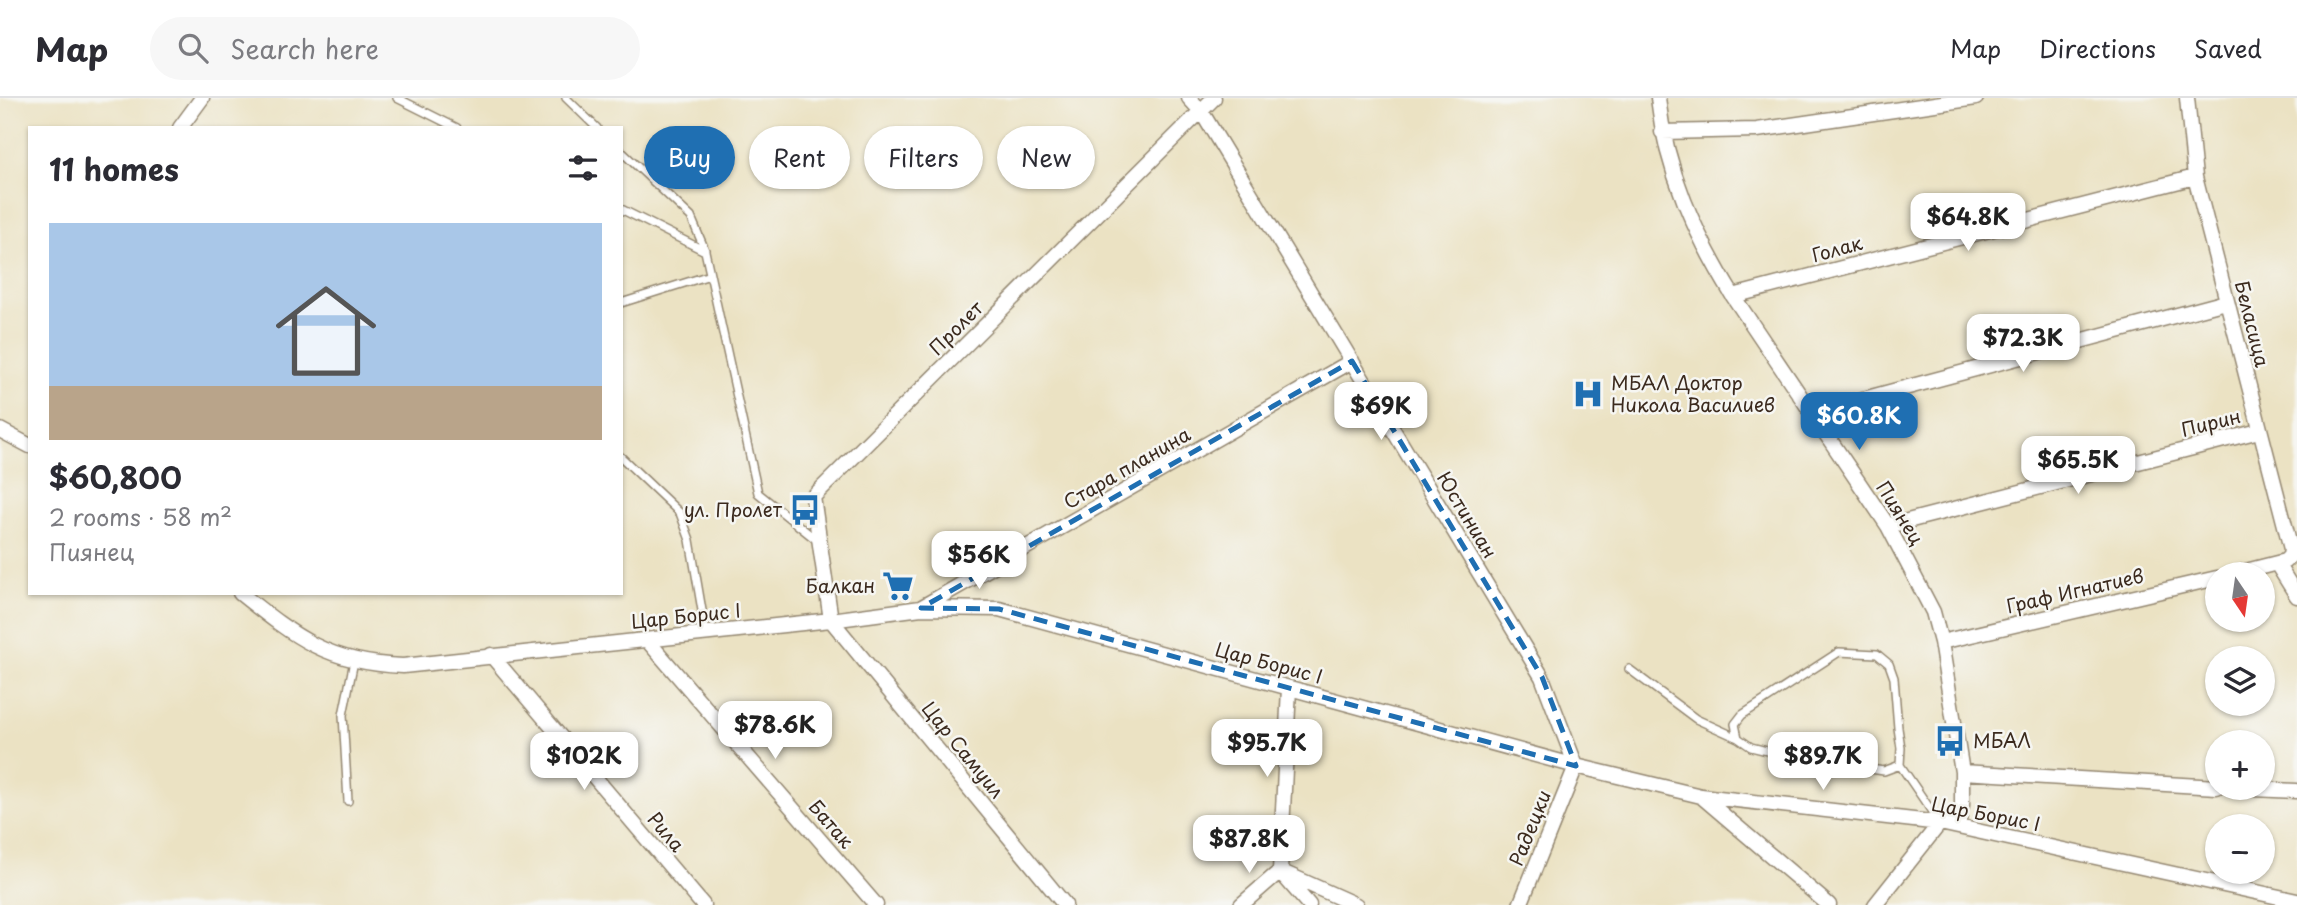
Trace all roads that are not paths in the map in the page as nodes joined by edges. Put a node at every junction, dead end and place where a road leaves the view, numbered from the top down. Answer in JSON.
{"nodes":[{"id":1,"x":202,"y":98,"type":"edge"},
{"id":2,"x":397,"y":98,"type":"edge"},
{"id":3,"x":566,"y":98,"type":"edge"},
{"id":4,"x":1189,"y":98,"type":"edge"},
{"id":5,"x":1214,"y":98,"type":"edge"},
{"id":6,"x":1658,"y":98,"type":"edge"},
{"id":7,"x":1976,"y":98,"type":"edge"},
{"id":8,"x":2187,"y":98,"type":"edge"},
{"id":9,"x":1201,"y":111,"type":"junction"},
{"id":10,"x":181,"y":126,"type":"edge"},
{"id":11,"x":453,"y":126,"type":"edge"},
{"id":12,"x":595,"y":126,"type":"edge"},
{"id":13,"x":1662,"y":132,"type":"junction"},
{"id":14,"x":623,"y":153,"type":"edge"},
{"id":15,"x":2195,"y":177,"type":"junction"},
{"id":16,"x":623,"y":210,"type":"edge"},
{"id":17,"x":705,"y":251,"type":"junction"},
{"id":18,"x":710,"y":275,"type":"junction"},
{"id":19,"x":1733,"y":296,"type":"junction"},
{"id":20,"x":623,"y":302,"type":"edge"},
{"id":21,"x":2227,"y":302,"type":"junction"},
{"id":22,"x":1352,"y":361,"type":"junction"},
{"id":23,"x":1811,"y":413,"type":"junction"},
{"id":24,"x":0,"y":430,"type":"edge"},
{"id":25,"x":2259,"y":431,"type":"junction"},
{"id":26,"x":28,"y":445,"type":"edge"},
{"id":27,"x":623,"y":459,"type":"edge"},
{"id":28,"x":1888,"y":526,"type":"junction"},
{"id":29,"x":820,"y":542,"type":"junction"},
{"id":30,"x":2277,"y":564,"type":"joint"},
{"id":31,"x":2205,"y":581,"type":"edge"},
{"id":32,"x":242,"y":595,"type":"edge"},
{"id":33,"x":2297,"y":596,"type":"edge"},
{"id":34,"x":920,"y":608,"type":"junction"},
{"id":35,"x":831,"y":620,"type":"junction"},
{"id":36,"x":706,"y":634,"type":"junction"},
{"id":37,"x":647,"y":640,"type":"junction"},
{"id":38,"x":1941,"y":642,"type":"junction"},
{"id":39,"x":491,"y":655,"type":"junction"},
{"id":40,"x":354,"y":661,"type":"junction"},
{"id":41,"x":1629,"y":669,"type":"dead end"},
{"id":42,"x":1289,"y":688,"type":"junction"},
{"id":43,"x":1738,"y":738,"type":"junction"},
{"id":44,"x":1900,"y":765,"type":"junction"},
{"id":45,"x":1576,"y":766,"type":"junction"},
{"id":46,"x":1962,"y":772,"type":"junction"},
{"id":47,"x":2205,"y":786,"type":"edge"},
{"id":48,"x":2275,"y":790,"type":"edge"},
{"id":49,"x":2297,"y":791,"type":"edge"},
{"id":50,"x":1701,"y":796,"type":"junction"},
{"id":51,"x":348,"y":801,"type":"dead end"},
{"id":52,"x":1940,"y":823,"type":"junction"},
{"id":53,"x":1958,"y":826,"type":"junction"},
{"id":54,"x":1280,"y":871,"type":"junction"},
{"id":55,"x":2297,"y":901,"type":"edge"},
{"id":56,"x":703,"y":905,"type":"edge"},
{"id":57,"x":876,"y":905,"type":"edge"},
{"id":58,"x":1065,"y":905,"type":"edge"},
{"id":59,"x":1241,"y":905,"type":"edge"},
{"id":60,"x":1309,"y":905,"type":"edge"},
{"id":61,"x":1356,"y":905,"type":"edge"},
{"id":62,"x":1520,"y":905,"type":"edge"},
{"id":63,"x":1829,"y":905,"type":"edge"},
{"id":64,"x":1875,"y":905,"type":"edge"}],
"edges":[{"from":1,"to":10,"type":"street"},
{"from":2,"to":11,"type":"lane"},
{"from":3,"to":12,"type":"lane"},
{"from":4,"to":9,"type":"street","name":"Юстиниан"},
{"from":5,"to":9,"type":"street","name":"Пролет"},
{"from":6,"to":13,"type":"street","name":"Пиянец"},
{"from":7,"to":13,"type":"street"},
{"from":8,"to":15,"type":"street","name":"Беласица"},
{"from":9,"to":22,"type":"street","name":"Юстиниан"},
{"from":9,"to":29,"type":"street","name":"Пролет"},
{"from":13,"to":19,"type":"street","name":"Пиянец"},
{"from":14,"to":17,"type":"lane"},
{"from":15,"to":19,"type":"street","name":"Голак"},
{"from":15,"to":21,"type":"street","name":"Беласица"},
{"from":16,"to":17,"type":"lane"},
{"from":17,"to":18,"type":"lane"},
{"from":18,"to":20,"type":"lane"},
{"from":18,"to":29,"type":"lane"},
{"from":19,"to":23,"type":"street","name":"Пиянец"},
{"from":21,"to":23,"type":"street"},
{"from":21,"to":25,"type":"street","name":"Беласица"},
{"from":22,"to":34,"type":"street","name":"Стара планина"},
{"from":22,"to":45,"type":"street","name":"Юстиниан"},
{"from":23,"to":28,"type":"street","name":"Пиянец"},
{"from":24,"to":26,"type":"street"},
{"from":25,"to":28,"type":"street","name":"Пирин"},
{"from":25,"to":30,"type":"street","name":"Беласица"},
{"from":27,"to":36,"type":"lane"},
{"from":28,"to":38,"type":"street","name":"Пиянец"},
{"from":29,"to":35,"type":"street","name":"Пролет"},
{"from":30,"to":33,"type":"street"},
{"from":31,"to":38,"type":"street","name":"Граф Игнатиев"},
{"from":32,"to":40,"type":"street","name":"Цар Борис I"},
{"from":34,"to":35,"type":"street","name":"Цар Борис I"},
{"from":34,"to":42,"type":"street","name":"Цар Борис I"},
{"from":35,"to":36,"type":"street","name":"Цар Борис I"},
{"from":35,"to":58,"type":"street","name":"Цар Самуил"},
{"from":36,"to":37,"type":"street","name":"Цар Борис I"},
{"from":37,"to":39,"type":"street","name":"Цар Борис I"},
{"from":37,"to":57,"type":"street","name":"Батак"},
{"from":38,"to":46,"type":"street","name":"Пиянец"},
{"from":39,"to":40,"type":"street","name":"Цар Борис I"},
{"from":39,"to":56,"type":"street","name":"Рила"},
{"from":40,"to":51,"type":"lane"},
{"from":41,"to":43,"type":"lane"},
{"from":42,"to":45,"type":"street","name":"Цар Борис I"},
{"from":42,"to":54,"type":"street"},
{"from":43,"to":44,"type":"lane"},
{"from":43,"to":44,"type":"lane"},
{"from":44,"to":52,"type":"lane"},
{"from":45,"to":50,"type":"street","name":"Цар Борис I"},
{"from":45,"to":62,"type":"street","name":"Радецки"},
{"from":46,"to":47,"type":"street"},
{"from":46,"to":53,"type":"street","name":"Пиянец"},
{"from":48,"to":49,"type":"street"},
{"from":50,"to":52,"type":"street","name":"Цар Борис I"},
{"from":50,"to":63,"type":"street"},
{"from":52,"to":53,"type":"street","name":"Цар Борис I"},
{"from":52,"to":64,"type":"street"},
{"from":53,"to":55,"type":"street","name":"Цар Борис I"},
{"from":54,"to":59,"type":"street"},
{"from":54,"to":60,"type":"street"},
{"from":54,"to":61,"type":"street"}]}
